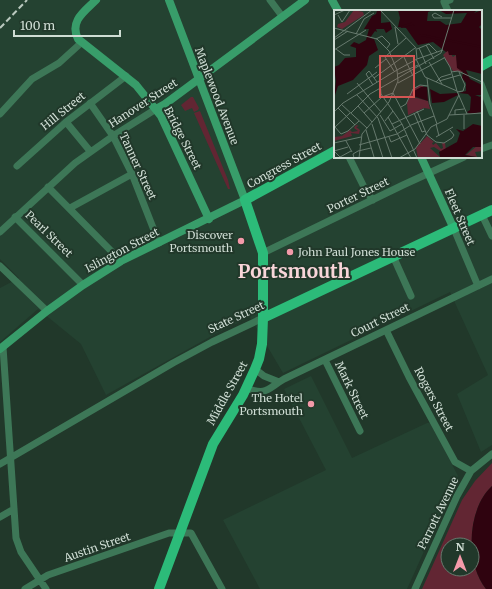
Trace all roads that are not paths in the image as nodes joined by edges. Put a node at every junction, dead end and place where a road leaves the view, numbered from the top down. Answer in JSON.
{"nodes":[{"id":1,"x":96,"y":0,"type":"edge"},
{"id":2,"x":169,"y":0,"type":"edge"},
{"id":3,"x":270,"y":0,"type":"edge"},
{"id":4,"x":305,"y":0,"type":"edge"},
{"id":5,"x":332,"y":0,"type":"edge"},
{"id":6,"x":337,"y":10,"type":"edge"},
{"id":7,"x":282,"y":16,"type":"junction"},
{"id":8,"x":81,"y":43,"type":"junction"},
{"id":9,"x":492,"y":60,"type":"edge"},
{"id":10,"x":482,"y":65,"type":"edge"},
{"id":11,"x":126,"y":76,"type":"junction"},
{"id":12,"x":199,"y":78,"type":"junction"},
{"id":13,"x":482,"y":87,"type":"edge"},
{"id":14,"x":90,"y":103,"type":"junction"},
{"id":15,"x":156,"y":109,"type":"junction"},
{"id":16,"x":492,"y":113,"type":"edge"},
{"id":17,"x":0,"y":114,"type":"edge"},
{"id":18,"x":66,"y":122,"type":"junction"},
{"id":19,"x":112,"y":136,"type":"junction"},
{"id":20,"x":492,"y":145,"type":"edge"},
{"id":21,"x":482,"y":150,"type":"edge"},
{"id":22,"x":90,"y":151,"type":"junction"},
{"id":23,"x":334,"y":152,"type":"edge"},
{"id":24,"x":350,"y":158,"type":"edge"},
{"id":25,"x":422,"y":158,"type":"edge"},
{"id":26,"x":462,"y":158,"type":"edge"},
{"id":27,"x":17,"y":166,"type":"dead end"},
{"id":28,"x":429,"y":173,"type":"junction"},
{"id":29,"x":132,"y":174,"type":"junction"},
{"id":30,"x":48,"y":187,"type":"junction"},
{"id":31,"x":245,"y":200,"type":"junction"},
{"id":32,"x":373,"y":200,"type":"junction"},
{"id":33,"x":70,"y":208,"type":"junction"},
{"id":34,"x":492,"y":210,"type":"edge"},
{"id":35,"x":482,"y":215,"type":"junction"},
{"id":36,"x":15,"y":217,"type":"junction"},
{"id":37,"x":209,"y":219,"type":"junction"},
{"id":38,"x":454,"y":228,"type":"junction"},
{"id":39,"x":0,"y":232,"type":"edge"},
{"id":40,"x":492,"y":236,"type":"edge"},
{"id":41,"x":159,"y":243,"type":"junction"},
{"id":42,"x":263,"y":253,"type":"junction"},
{"id":43,"x":393,"y":256,"type":"junction"},
{"id":44,"x":121,"y":261,"type":"junction"},
{"id":45,"x":0,"y":266,"type":"edge"},
{"id":46,"x":492,"y":279,"type":"edge"},
{"id":47,"x":83,"y":285,"type":"junction"},
{"id":48,"x":478,"y":286,"type":"junction"},
{"id":49,"x":411,"y":296,"type":"dead end"},
{"id":50,"x":264,"y":298,"type":"junction"},
{"id":51,"x":289,"y":306,"type":"junction"},
{"id":52,"x":47,"y":311,"type":"junction"},
{"id":53,"x":263,"y":318,"type":"junction"},
{"id":54,"x":386,"y":330,"type":"junction"},
{"id":55,"x":1,"y":348,"type":"edge"},
{"id":56,"x":325,"y":360,"type":"junction"},
{"id":57,"x":256,"y":369,"type":"junction"},
{"id":58,"x":279,"y":382,"type":"junction"},
{"id":59,"x":246,"y":388,"type":"junction"},
{"id":60,"x":360,"y":431,"type":"dead end"},
{"id":61,"x":492,"y":454,"type":"edge"},
{"id":62,"x":10,"y":458,"type":"junction"},
{"id":63,"x":0,"y":464,"type":"edge"},
{"id":64,"x":471,"y":470,"type":"junction"},
{"id":65,"x":14,"y":509,"type":"junction"},
{"id":66,"x":0,"y":517,"type":"edge"},
{"id":67,"x":179,"y":533,"type":"junction"},
{"id":68,"x":40,"y":580,"type":"junction"},
{"id":69,"x":25,"y":589,"type":"edge"},
{"id":70,"x":46,"y":589,"type":"edge"},
{"id":71,"x":159,"y":589,"type":"edge"},
{"id":72,"x":222,"y":589,"type":"edge"},
{"id":73,"x":415,"y":589,"type":"edge"}],
"edges":[{"from":1,"to":8,"type":"street"},
{"from":2,"to":12,"type":"street","name":"Maplewood Avenue"},
{"from":3,"to":7,"type":"street"},
{"from":4,"to":7,"type":"street","name":"Hanover Street"},
{"from":5,"to":6,"type":"street"},
{"from":7,"to":12,"type":"street","name":"Hanover Street"},
{"from":8,"to":11,"type":"street","name":"Bridge Street"},
{"from":8,"to":17,"type":"street"},
{"from":9,"to":10,"type":"main road"},
{"from":11,"to":14,"type":"street","name":"Hill Street"},
{"from":11,"to":15,"type":"street","name":"Bridge Street"},
{"from":12,"to":15,"type":"street","name":"Hanover Street"},
{"from":12,"to":31,"type":"street","name":"Maplewood Avenue"},
{"from":13,"to":16,"type":"street"},
{"from":14,"to":18,"type":"street","name":"Hill Street"},
{"from":14,"to":19,"type":"street","name":"Tanner Street"},
{"from":15,"to":19,"type":"street","name":"Hanover Street"},
{"from":15,"to":37,"type":"street","name":"Bridge Street"},
{"from":18,"to":22,"type":"street"},
{"from":18,"to":27,"type":"street","name":"Hill Street"},
{"from":19,"to":22,"type":"street","name":"Hanover Street"},
{"from":19,"to":29,"type":"street","name":"Tanner Street"},
{"from":20,"to":21,"type":"street"},
{"from":22,"to":30,"type":"street","name":"Hanover Street"},
{"from":23,"to":31,"type":"main road","name":"Congress Street"},
{"from":24,"to":32,"type":"street"},
{"from":25,"to":28,"type":"street","name":"Fleet Street"},
{"from":26,"to":28,"type":"street","name":"Porter Street"},
{"from":28,"to":32,"type":"street","name":"Porter Street"},
{"from":28,"to":38,"type":"street","name":"Fleet Street"},
{"from":29,"to":33,"type":"street"},
{"from":29,"to":41,"type":"street","name":"Tanner Street"},
{"from":30,"to":33,"type":"street"},
{"from":30,"to":36,"type":"street","name":"Hanover Street"},
{"from":31,"to":37,"type":"street","name":"Islington Street"},
{"from":31,"to":42,"type":"main road","name":"Middle Street"},
{"from":32,"to":42,"type":"street","name":"Porter Street"},
{"from":33,"to":44,"type":"street"},
{"from":34,"to":35,"type":"main road","name":"State Street"},
{"from":35,"to":38,"type":"main road","name":"State Street"},
{"from":35,"to":40,"type":"street"},
{"from":36,"to":39,"type":"street","name":"Hanover Street"},
{"from":36,"to":47,"type":"street","name":"Pearl Street"},
{"from":37,"to":41,"type":"street","name":"Islington Street"},
{"from":38,"to":43,"type":"main road","name":"State Street"},
{"from":38,"to":48,"type":"street","name":"Fleet Street"},
{"from":41,"to":44,"type":"street","name":"Islington Street"},
{"from":42,"to":50,"type":"main road","name":"Middle Street"},
{"from":43,"to":49,"type":"street"},
{"from":43,"to":51,"type":"main road","name":"State Street"},
{"from":44,"to":47,"type":"street","name":"Islington Street"},
{"from":45,"to":52,"type":"street"},
{"from":46,"to":48,"type":"street","name":"Court Street"},
{"from":47,"to":52,"type":"street","name":"Islington Street"},
{"from":48,"to":54,"type":"street","name":"Court Street"},
{"from":50,"to":51,"type":"main road"},
{"from":50,"to":53,"type":"main road","name":"Middle Street"},
{"from":51,"to":53,"type":"main road","name":"State Street"},
{"from":52,"to":55,"type":"street","name":"Islington Street"},
{"from":53,"to":57,"type":"main road","name":"Middle Street"},
{"from":53,"to":62,"type":"street","name":"State Street"},
{"from":54,"to":56,"type":"street","name":"Court Street"},
{"from":54,"to":64,"type":"street","name":"Rogers Street"},
{"from":55,"to":62,"type":"street"},
{"from":56,"to":58,"type":"street","name":"Court Street"},
{"from":56,"to":60,"type":"street","name":"Mark Street"},
{"from":57,"to":58,"type":"street"},
{"from":57,"to":59,"type":"main road","name":"Middle Street"},
{"from":58,"to":59,"type":"street","name":"Court Street"},
{"from":59,"to":67,"type":"main road","name":"Middle Street"},
{"from":61,"to":64,"type":"street","name":"Parrott Avenue"},
{"from":62,"to":63,"type":"street","name":"State Street"},
{"from":62,"to":65,"type":"street"},
{"from":64,"to":73,"type":"street","name":"Parrott Avenue"},
{"from":65,"to":66,"type":"street"},
{"from":65,"to":68,"type":"street"},
{"from":67,"to":68,"type":"street","name":"Austin Street"},
{"from":67,"to":71,"type":"main road","name":"Middle Street"},
{"from":67,"to":72,"type":"street"},
{"from":68,"to":69,"type":"street","name":"Austin Street"},
{"from":68,"to":70,"type":"street"}]}
